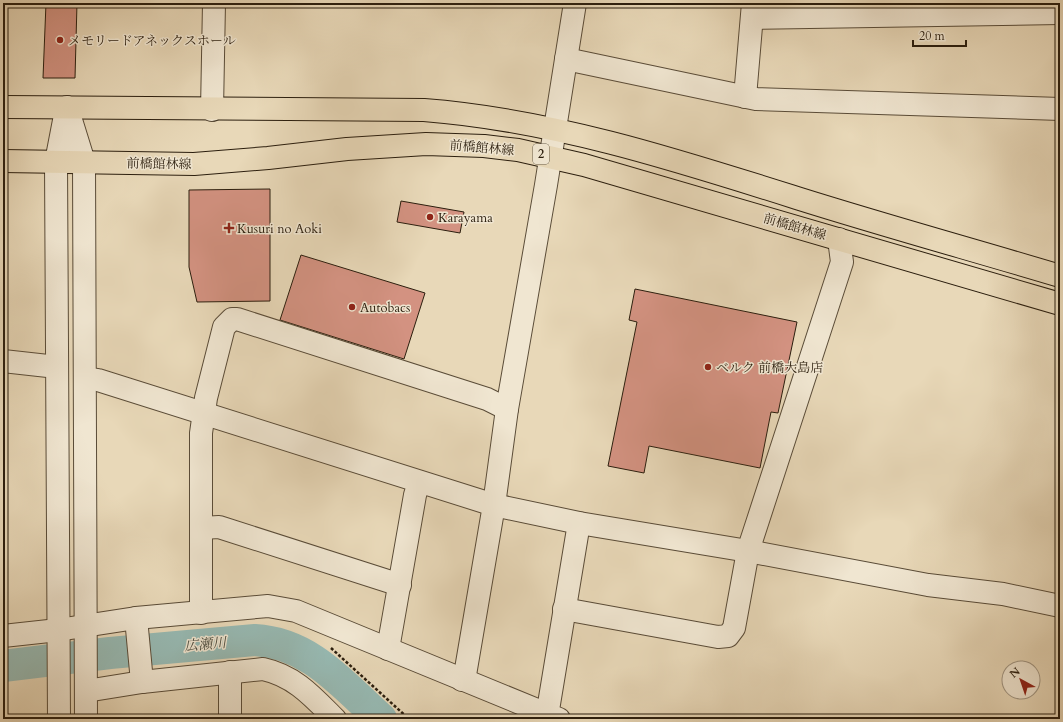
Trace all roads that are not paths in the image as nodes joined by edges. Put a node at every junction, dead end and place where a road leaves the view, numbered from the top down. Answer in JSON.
{"nodes":[{"id":1,"x":214,"y":3,"type":"edge"},
{"id":2,"x":575,"y":3,"type":"edge"},
{"id":3,"x":753,"y":11,"type":"edge"},
{"id":4,"x":1060,"y":14,"type":"edge"},
{"id":5,"x":566,"y":59,"type":"junction"},
{"id":6,"x":745,"y":98,"type":"junction"},
{"id":7,"x":3,"y":107,"type":"edge"},
{"id":8,"x":67,"y":107,"type":"junction"},
{"id":9,"x":1060,"y":109,"type":"edge"},
{"id":10,"x":212,"y":110,"type":"junction"},
{"id":11,"x":555,"y":129,"type":"junction"},
{"id":12,"x":550,"y":156,"type":"junction"},
{"id":13,"x":3,"y":161,"type":"edge"},
{"id":14,"x":56,"y":162,"type":"junction"},
{"id":15,"x":84,"y":162,"type":"junction"},
{"id":16,"x":840,"y":239,"type":"junction"},
{"id":17,"x":1060,"y":276,"type":"edge"},
{"id":18,"x":1060,"y":304,"type":"edge"},
{"id":19,"x":3,"y":360,"type":"edge"},
{"id":20,"x":57,"y":366,"type":"junction"},
{"id":21,"x":85,"y":378,"type":"junction"},
{"id":22,"x":507,"y":409,"type":"junction"},
{"id":23,"x":204,"y":414,"type":"junction"},
{"id":24,"x":419,"y":482,"type":"junction"},
{"id":25,"x":494,"y":505,"type":"junction"},
{"id":26,"x":579,"y":523,"type":"junction"},
{"id":27,"x":201,"y":528,"type":"junction"},
{"id":28,"x":748,"y":551,"type":"junction"},
{"id":29,"x":400,"y":585,"type":"junction"},
{"id":30,"x":1060,"y":606,"type":"edge"},
{"id":31,"x":564,"y":609,"type":"junction"},
{"id":32,"x":201,"y":613,"type":"junction"},
{"id":33,"x":136,"y":627,"type":"junction"},
{"id":34,"x":85,"y":632,"type":"junction"},
{"id":35,"x":58,"y":635,"type":"junction"},
{"id":36,"x":3,"y":636,"type":"edge"},
{"id":37,"x":388,"y":649,"type":"junction"},
{"id":38,"x":230,"y":672,"type":"junction"},
{"id":39,"x":141,"y":676,"type":"junction"},
{"id":40,"x":462,"y":680,"type":"junction"},
{"id":41,"x":86,"y":683,"type":"junction"},
{"id":42,"x":552,"y":717,"type":"edge"},
{"id":43,"x":59,"y":719,"type":"edge"},
{"id":44,"x":86,"y":719,"type":"edge"},
{"id":45,"x":230,"y":719,"type":"edge"},
{"id":46,"x":335,"y":719,"type":"edge"}],
"edges":[{"from":1,"to":10,"type":"street"},
{"from":2,"to":5,"type":"street"},
{"from":3,"to":4,"type":"street"},
{"from":3,"to":6,"type":"street"},
{"from":5,"to":6,"type":"street"},
{"from":5,"to":11,"type":"street"},
{"from":6,"to":9,"type":"street"},
{"from":7,"to":8,"type":"main road","name":"前橋館林線","number":"2"},
{"from":8,"to":10,"type":"main road","name":"前橋館林線","number":"2"},
{"from":8,"to":14,"type":"street"},
{"from":8,"to":15,"type":"street"},
{"from":10,"to":11,"type":"main road","name":"前橋館林線","number":"2"},
{"from":11,"to":12,"type":"street"},
{"from":11,"to":17,"type":"main road","name":"前橋館林線","number":"2"},
{"from":12,"to":15,"type":"main road","name":"前橋館林線","number":"2"},
{"from":12,"to":16,"type":"main road","name":"前橋館林線","number":"2"},
{"from":12,"to":22,"type":"street"},
{"from":13,"to":14,"type":"main road","name":"前橋館林線","number":"2"},
{"from":14,"to":15,"type":"main road","name":"前橋館林線","number":"2"},
{"from":14,"to":20,"type":"street"},
{"from":15,"to":21,"type":"street"},
{"from":16,"to":18,"type":"main road","name":"前橋館林線","number":"2"},
{"from":16,"to":28,"type":"street"},
{"from":19,"to":20,"type":"street"},
{"from":20,"to":35,"type":"street"},
{"from":21,"to":23,"type":"street"},
{"from":21,"to":34,"type":"street"},
{"from":22,"to":23,"type":"street"},
{"from":22,"to":25,"type":"street"},
{"from":23,"to":24,"type":"street"},
{"from":23,"to":27,"type":"street"},
{"from":24,"to":25,"type":"street"},
{"from":24,"to":29,"type":"street"},
{"from":25,"to":26,"type":"street"},
{"from":25,"to":40,"type":"street"},
{"from":26,"to":28,"type":"street"},
{"from":26,"to":31,"type":"street"},
{"from":27,"to":29,"type":"street"},
{"from":27,"to":32,"type":"street"},
{"from":28,"to":30,"type":"street"},
{"from":28,"to":31,"type":"street"},
{"from":29,"to":37,"type":"street"},
{"from":31,"to":42,"type":"street"},
{"from":32,"to":33,"type":"street"},
{"from":32,"to":37,"type":"street"},
{"from":33,"to":34,"type":"street"},
{"from":33,"to":39,"type":"street"},
{"from":34,"to":35,"type":"street"},
{"from":34,"to":41,"type":"street"},
{"from":35,"to":36,"type":"street"},
{"from":35,"to":43,"type":"street"},
{"from":37,"to":40,"type":"street"},
{"from":38,"to":39,"type":"street"},
{"from":38,"to":45,"type":"street"},
{"from":38,"to":46,"type":"street"},
{"from":39,"to":41,"type":"street"},
{"from":40,"to":42,"type":"street"},
{"from":41,"to":44,"type":"street"}]}
